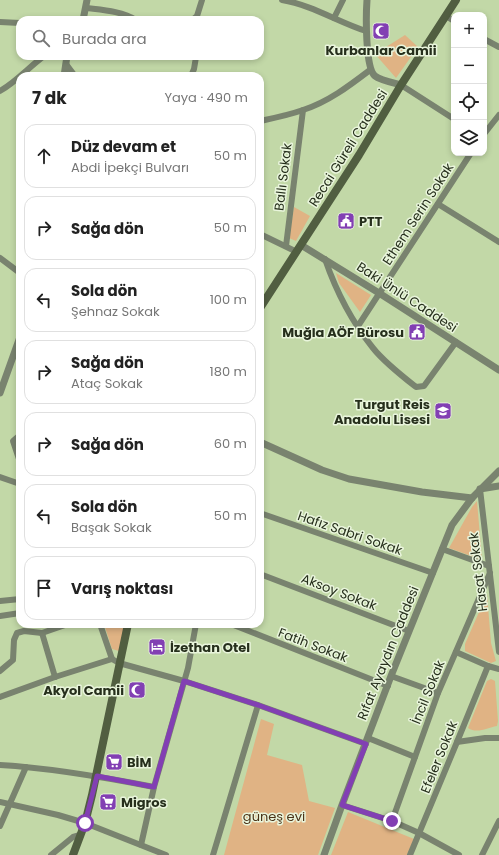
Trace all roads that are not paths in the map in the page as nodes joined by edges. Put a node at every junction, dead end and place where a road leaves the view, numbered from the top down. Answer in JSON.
{"nodes":[{"id":1,"x":87,"y":0,"type":"edge"},
{"id":2,"x":202,"y":0,"type":"edge"},
{"id":3,"x":282,"y":0,"type":"edge"},
{"id":4,"x":344,"y":0,"type":"edge"},
{"id":5,"x":366,"y":0,"type":"edge"},
{"id":6,"x":456,"y":0,"type":"edge"},
{"id":7,"x":86,"y":8,"type":"junction"},
{"id":8,"x":84,"y":16,"type":"edge"},
{"id":9,"x":128,"y":16,"type":"edge"},
{"id":10,"x":197,"y":16,"type":"edge"},
{"id":11,"x":446,"y":16,"type":"junction"},
{"id":12,"x":334,"y":18,"type":"junction"},
{"id":13,"x":451,"y":19,"type":"edge"},
{"id":14,"x":0,"y":22,"type":"edge"},
{"id":15,"x":16,"y":23,"type":"edge"},
{"id":16,"x":366,"y":31,"type":"junction"},
{"id":17,"x":487,"y":41,"type":"edge"},
{"id":18,"x":499,"y":47,"type":"edge"},
{"id":19,"x":38,"y":60,"type":"edge"},
{"id":20,"x":66,"y":60,"type":"edge"},
{"id":21,"x":196,"y":60,"type":"edge"},
{"id":22,"x":370,"y":70,"type":"junction"},
{"id":23,"x":24,"y":72,"type":"edge"},
{"id":24,"x":64,"y":72,"type":"edge"},
{"id":25,"x":73,"y":72,"type":"edge"},
{"id":26,"x":193,"y":72,"type":"edge"},
{"id":27,"x":16,"y":79,"type":"edge"},
{"id":28,"x":401,"y":85,"type":"junction"},
{"id":29,"x":0,"y":91,"type":"edge"},
{"id":30,"x":303,"y":110,"type":"junction"},
{"id":31,"x":499,"y":115,"type":"edge"},
{"id":32,"x":451,"y":117,"type":"edge"},
{"id":33,"x":264,"y":120,"type":"edge"},
{"id":34,"x":487,"y":130,"type":"edge"},
{"id":35,"x":469,"y":156,"type":"edge"},
{"id":36,"x":438,"y":204,"type":"junction"},
{"id":37,"x":264,"y":236,"type":"edge"},
{"id":38,"x":499,"y":242,"type":"edge"},
{"id":39,"x":286,"y":246,"type":"junction"},
{"id":40,"x":299,"y":248,"type":"junction"},
{"id":41,"x":0,"y":258,"type":"edge"},
{"id":42,"x":325,"y":259,"type":"junction"},
{"id":43,"x":16,"y":271,"type":"edge"},
{"id":44,"x":379,"y":293,"type":"junction"},
{"id":45,"x":264,"y":302,"type":"edge"},
{"id":46,"x":358,"y":326,"type":"junction"},
{"id":47,"x":456,"y":342,"type":"junction"},
{"id":48,"x":16,"y":346,"type":"edge"},
{"id":49,"x":499,"y":370,"type":"edge"},
{"id":50,"x":2,"y":378,"type":"edge"},
{"id":51,"x":0,"y":393,"type":"edge"},
{"id":52,"x":16,"y":437,"type":"edge"},
{"id":53,"x":264,"y":444,"type":"edge"},
{"id":54,"x":16,"y":449,"type":"edge"},
{"id":55,"x":499,"y":471,"type":"edge"},
{"id":56,"x":0,"y":477,"type":"edge"},
{"id":57,"x":16,"y":483,"type":"edge"},
{"id":58,"x":499,"y":486,"type":"edge"},
{"id":59,"x":480,"y":489,"type":"junction"},
{"id":60,"x":472,"y":498,"type":"junction"},
{"id":61,"x":264,"y":514,"type":"edge"},
{"id":62,"x":442,"y":549,"type":"junction"},
{"id":63,"x":489,"y":566,"type":"junction"},
{"id":64,"x":433,"y":573,"type":"junction"},
{"id":65,"x":490,"y":573,"type":"junction"},
{"id":66,"x":264,"y":576,"type":"edge"},
{"id":67,"x":16,"y":599,"type":"edge"},
{"id":68,"x":0,"y":601,"type":"edge"},
{"id":69,"x":16,"y":614,"type":"edge"},
{"id":70,"x":0,"y":616,"type":"edge"},
{"id":71,"x":56,"y":628,"type":"edge"},
{"id":72,"x":102,"y":628,"type":"edge"},
{"id":73,"x":127,"y":628,"type":"edge"},
{"id":74,"x":195,"y":628,"type":"edge"},
{"id":75,"x":241,"y":628,"type":"edge"},
{"id":76,"x":409,"y":631,"type":"junction"},
{"id":77,"x":42,"y":633,"type":"junction"},
{"id":78,"x":456,"y":652,"type":"junction"},
{"id":79,"x":499,"y":652,"type":"edge"},
{"id":80,"x":115,"y":661,"type":"junction"},
{"id":81,"x":488,"y":666,"type":"junction"},
{"id":82,"x":499,"y":669,"type":"edge"},
{"id":83,"x":0,"y":671,"type":"edge"},
{"id":84,"x":391,"y":676,"type":"junction"},
{"id":85,"x":55,"y":677,"type":"junction"},
{"id":86,"x":184,"y":681,"type":"junction"},
{"id":87,"x":388,"y":686,"type":"junction"},
{"id":88,"x":438,"y":693,"type":"junction"},
{"id":89,"x":0,"y":697,"type":"edge"},
{"id":90,"x":258,"y":705,"type":"junction"},
{"id":91,"x":499,"y":738,"type":"edge"},
{"id":92,"x":367,"y":741,"type":"junction"},
{"id":93,"x":458,"y":742,"type":"junction"},
{"id":94,"x":415,"y":757,"type":"junction"},
{"id":95,"x":0,"y":766,"type":"edge"},
{"id":96,"x":26,"y":766,"type":"junction"},
{"id":97,"x":97,"y":776,"type":"junction"},
{"id":98,"x":154,"y":787,"type":"junction"},
{"id":99,"x":0,"y":802,"type":"edge"},
{"id":100,"x":9,"y":804,"type":"junction"},
{"id":101,"x":342,"y":805,"type":"junction"},
{"id":102,"x":392,"y":821,"type":"junction"},
{"id":103,"x":499,"y":821,"type":"edge"},
{"id":104,"x":85,"y":823,"type":"junction"},
{"id":105,"x":0,"y":826,"type":"edge"},
{"id":106,"x":419,"y":834,"type":"junction"},
{"id":107,"x":80,"y":836,"type":"junction"},
{"id":108,"x":141,"y":845,"type":"junction"},
{"id":109,"x":159,"y":854,"type":"edge"},
{"id":110,"x":51,"y":855,"type":"edge"},
{"id":111,"x":73,"y":855,"type":"edge"},
{"id":112,"x":166,"y":855,"type":"edge"},
{"id":113,"x":213,"y":855,"type":"edge"},
{"id":114,"x":324,"y":855,"type":"edge"},
{"id":115,"x":410,"y":855,"type":"edge"},
{"id":116,"x":459,"y":855,"type":"edge"},
{"id":117,"x":482,"y":855,"type":"edge"}],
"edges":[{"from":1,"to":7,"type":"street"},
{"from":2,"to":10,"type":"street"},
{"from":3,"to":12,"type":"street"},
{"from":4,"to":12,"type":"street"},
{"from":5,"to":16,"type":"street"},
{"from":6,"to":11,"type":"main road","name":"Recai Güreli Caddesi"},
{"from":7,"to":8,"type":"street"},
{"from":7,"to":9,"type":"street"},
{"from":11,"to":13,"type":"street"},
{"from":11,"to":28,"type":"main road","name":"Recai Güreli Caddesi"},
{"from":12,"to":16,"type":"street"},
{"from":14,"to":15,"type":"street"},
{"from":16,"to":22,"type":"street"},
{"from":17,"to":18,"type":"street"},
{"from":19,"to":23,"type":"street"},
{"from":20,"to":24,"type":"street"},
{"from":20,"to":25,"type":"street"},
{"from":21,"to":26,"type":"street"},
{"from":22,"to":28,"type":"street"},
{"from":22,"to":30,"type":"street"},
{"from":27,"to":29,"type":"street"},
{"from":28,"to":32,"type":"street"},
{"from":28,"to":40,"type":"main road","name":"Recai Güreli Caddesi"},
{"from":30,"to":33,"type":"street"},
{"from":30,"to":39,"type":"street","name":"Ballı Sokak"},
{"from":31,"to":34,"type":"street"},
{"from":35,"to":36,"type":"street","name":"Ethem Serin Sokak"},
{"from":36,"to":38,"type":"street"},
{"from":36,"to":44,"type":"street","name":"Ethem Serin Sokak"},
{"from":37,"to":39,"type":"street"},
{"from":39,"to":40,"type":"street"},
{"from":40,"to":42,"type":"street","name":"Baki Ünlü Caddesi"},
{"from":40,"to":45,"type":"main road","name":"Recai Güreli Caddesi"},
{"from":41,"to":43,"type":"street"},
{"from":42,"to":44,"type":"street","name":"Baki Ünlü Caddesi"},
{"from":42,"to":46,"type":"street"},
{"from":44,"to":46,"type":"street","name":"Ethem Serin Sokak"},
{"from":44,"to":47,"type":"street","name":"Baki Ünlü Caddesi"},
{"from":46,"to":47,"type":"street"},
{"from":47,"to":49,"type":"street","name":"Baki Ünlü Caddesi"},
{"from":48,"to":50,"type":"street"},
{"from":50,"to":51,"type":"street"},
{"from":52,"to":54,"type":"street"},
{"from":53,"to":60,"type":"street"},
{"from":55,"to":59,"type":"street","name":"Rıfat Ayaydın Caddesi"},
{"from":56,"to":57,"type":"street"},
{"from":58,"to":59,"type":"street"},
{"from":59,"to":60,"type":"street","name":"Rıfat Ayaydın Caddesi"},
{"from":59,"to":63,"type":"street","name":"Hasat Sokak"},
{"from":60,"to":62,"type":"street","name":"Rıfat Ayaydın Caddesi"},
{"from":61,"to":64,"type":"street","name":"Hafız Sabri Sokak"},
{"from":62,"to":63,"type":"street"},
{"from":62,"to":64,"type":"street","name":"Rıfat Ayaydın Caddesi"},
{"from":63,"to":65,"type":"street","name":"Hasat Sokak"},
{"from":64,"to":76,"type":"street","name":"Rıfat Ayaydın Caddesi"},
{"from":65,"to":78,"type":"street","name":"İncil Sokak"},
{"from":65,"to":79,"type":"street","name":"Hasat Sokak"},
{"from":66,"to":76,"type":"street","name":"Aksoy Sokak"},
{"from":67,"to":68,"type":"street"},
{"from":69,"to":70,"type":"street"},
{"from":71,"to":77,"type":"street"},
{"from":72,"to":80,"type":"street"},
{"from":73,"to":80,"type":"main road"},
{"from":74,"to":86,"type":"street"},
{"from":75,"to":87,"type":"street","name":"Fatih Sokak"},
{"from":76,"to":84,"type":"street","name":"Rıfat Ayaydın Caddesi"},
{"from":77,"to":83,"type":"street"},
{"from":77,"to":85,"type":"street"},
{"from":78,"to":81,"type":"street"},
{"from":78,"to":88,"type":"street","name":"İncil Sokak"},
{"from":80,"to":85,"type":"street"},
{"from":80,"to":86,"type":"street"},
{"from":80,"to":97,"type":"main road"},
{"from":81,"to":82,"type":"street"},
{"from":81,"to":93,"type":"street","name":"Efeler Sokak"},
{"from":84,"to":87,"type":"street","name":"Rıfat Ayaydın Caddesi"},
{"from":84,"to":88,"type":"street"},
{"from":85,"to":89,"type":"street"},
{"from":86,"to":90,"type":"street"},
{"from":86,"to":98,"type":"street"},
{"from":87,"to":92,"type":"street","name":"Rıfat Ayaydın Caddesi"},
{"from":88,"to":94,"type":"street","name":"İncil Sokak"},
{"from":90,"to":92,"type":"street"},
{"from":90,"to":113,"type":"street"},
{"from":91,"to":93,"type":"street"},
{"from":92,"to":94,"type":"street"},
{"from":92,"to":101,"type":"street","name":"Rıfat Ayaydın Caddesi"},
{"from":93,"to":106,"type":"street","name":"Efeler Sokak"},
{"from":94,"to":102,"type":"street","name":"İncil Sokak"},
{"from":95,"to":96,"type":"street"},
{"from":96,"to":97,"type":"street"},
{"from":96,"to":100,"type":"street"},
{"from":97,"to":98,"type":"street"},
{"from":97,"to":104,"type":"main road"},
{"from":98,"to":108,"type":"street"},
{"from":99,"to":100,"type":"street"},
{"from":100,"to":104,"type":"street"},
{"from":100,"to":105,"type":"street"},
{"from":101,"to":102,"type":"street"},
{"from":101,"to":114,"type":"street","name":"Rıfat Ayaydın Caddesi"},
{"from":102,"to":106,"type":"street"},
{"from":103,"to":117,"type":"street"},
{"from":104,"to":107,"type":"main road"},
{"from":104,"to":108,"type":"street"},
{"from":106,"to":115,"type":"street","name":"Efeler Sokak"},
{"from":106,"to":116,"type":"street"},
{"from":107,"to":110,"type":"street"},
{"from":107,"to":111,"type":"main road"},
{"from":108,"to":109,"type":"street"},
{"from":109,"to":112,"type":"street"}]}
